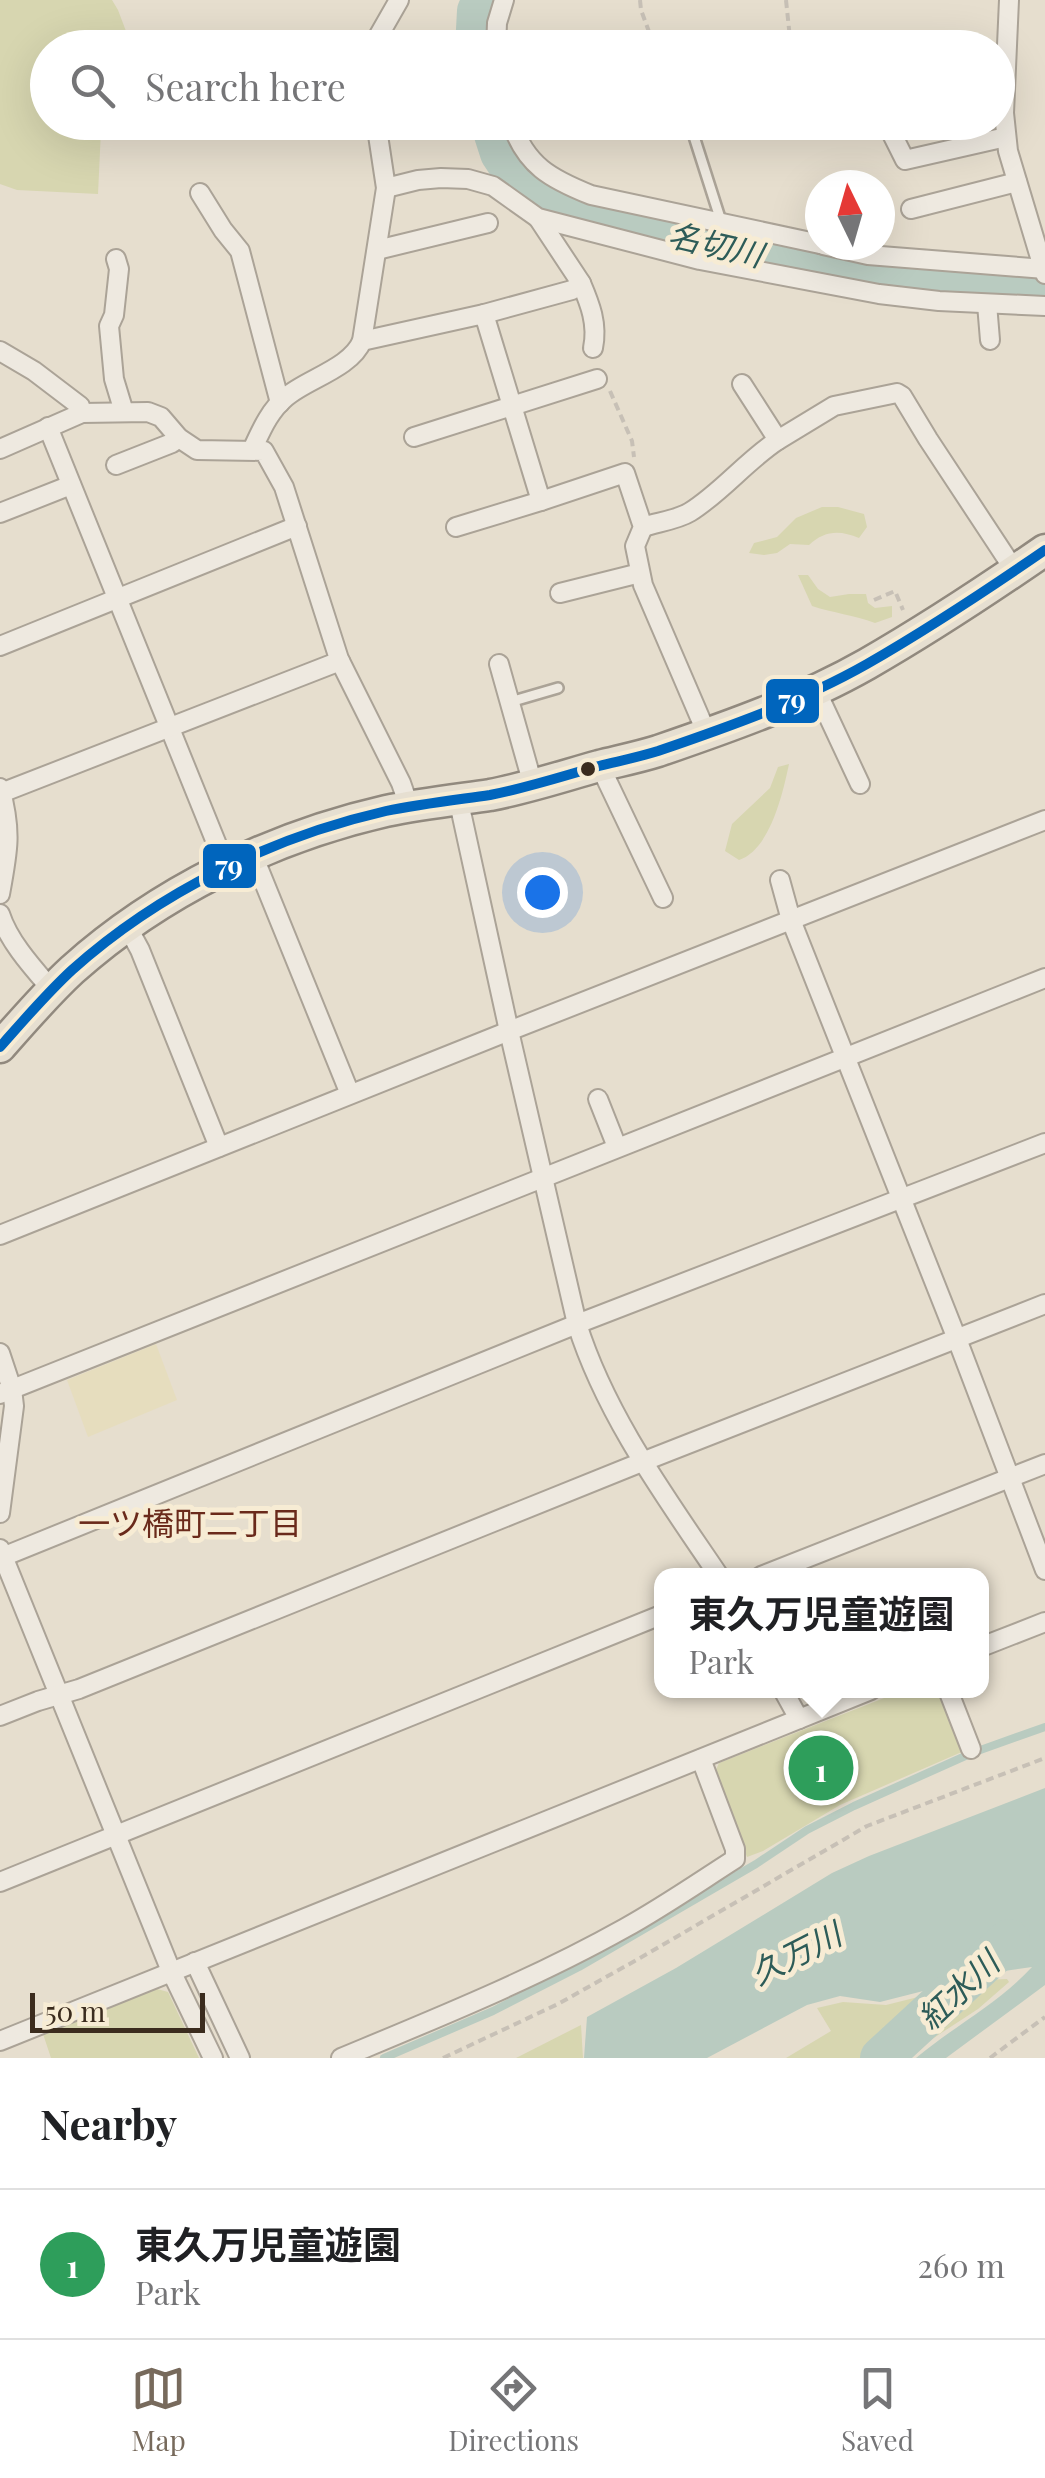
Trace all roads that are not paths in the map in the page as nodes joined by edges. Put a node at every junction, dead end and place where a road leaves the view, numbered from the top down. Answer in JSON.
{"nodes":[{"id":1,"x":399,"y":0,"type":"edge"},
{"id":2,"x":504,"y":0,"type":"edge"},
{"id":3,"x":1009,"y":0,"type":"edge"},
{"id":4,"x":382,"y":30,"type":"edge"},
{"id":5,"x":497,"y":30,"type":"edge"},
{"id":6,"x":1008,"y":30,"type":"edge"},
{"id":7,"x":379,"y":140,"type":"edge"},
{"id":8,"x":518,"y":140,"type":"edge"},
{"id":9,"x":694,"y":140,"type":"edge"},
{"id":10,"x":895,"y":140,"type":"edge"},
{"id":11,"x":993,"y":140,"type":"edge"},
{"id":12,"x":1006,"y":140,"type":"edge"},
{"id":13,"x":1017,"y":182,"type":"junction"},
{"id":14,"x":386,"y":188,"type":"junction"},
{"id":15,"x":200,"y":193,"type":"dead end"},
{"id":16,"x":911,"y":209,"type":"dead end"},
{"id":17,"x":538,"y":218,"type":"junction"},
{"id":18,"x":488,"y":223,"type":"dead end"},
{"id":19,"x":722,"y":224,"type":"junction"},
{"id":20,"x":805,"y":242,"type":"edge"},
{"id":21,"x":377,"y":250,"type":"junction"},
{"id":22,"x":895,"y":257,"type":"edge"},
{"id":23,"x":116,"y":259,"type":"dead end"},
{"id":24,"x":1044,"y":271,"type":"edge"},
{"id":25,"x":581,"y":282,"type":"junction"},
{"id":26,"x":987,"y":304,"type":"junction"},
{"id":27,"x":1045,"y":306,"type":"edge"},
{"id":28,"x":484,"y":314,"type":"junction"},
{"id":29,"x":990,"y":340,"type":"dead end"},
{"id":30,"x":362,"y":342,"type":"junction"},
{"id":31,"x":593,"y":348,"type":"dead end"},
{"id":32,"x":0,"y":351,"type":"edge"},
{"id":33,"x":742,"y":384,"type":"dead end"},
{"id":34,"x":603,"y":385,"type":"road end"},
{"id":35,"x":280,"y":403,"type":"junction"},
{"id":36,"x":512,"y":406,"type":"junction"},
{"id":37,"x":124,"y":412,"type":"junction"},
{"id":38,"x":82,"y":413,"type":"junction"},
{"id":39,"x":48,"y":427,"type":"junction"},
{"id":40,"x":414,"y":437,"type":"dead end"},
{"id":41,"x":178,"y":438,"type":"junction"},
{"id":42,"x":778,"y":440,"type":"junction"},
{"id":43,"x":0,"y":450,"type":"edge"},
{"id":44,"x":252,"y":450,"type":"junction"},
{"id":45,"x":116,"y":465,"type":"dead end"},
{"id":46,"x":70,"y":485,"type":"junction"},
{"id":47,"x":541,"y":501,"type":"junction"},
{"id":48,"x":0,"y":513,"type":"edge"},
{"id":49,"x":297,"y":526,"type":"junction"},
{"id":50,"x":644,"y":526,"type":"junction"},
{"id":51,"x":456,"y":528,"type":"dead end"},
{"id":52,"x":1045,"y":550,"type":"edge"},
{"id":53,"x":1015,"y":571,"type":"junction"},
{"id":54,"x":640,"y":573,"type":"junction"},
{"id":55,"x":560,"y":593,"type":"dead end"},
{"id":56,"x":116,"y":598,"type":"junction"},
{"id":57,"x":0,"y":646,"type":"edge"},
{"id":58,"x":340,"y":660,"type":"junction"},
{"id":59,"x":499,"y":664,"type":"dead end"},
{"id":60,"x":558,"y":688,"type":"dead end"},
{"id":61,"x":816,"y":690,"type":"junction"},
{"id":62,"x":510,"y":702,"type":"junction"},
{"id":63,"x":169,"y":728,"type":"junction"},
{"id":64,"x":707,"y":734,"type":"junction"},
{"id":65,"x":600,"y":766,"type":"junction"},
{"id":66,"x":860,"y":784,"type":"dead end"},
{"id":67,"x":533,"y":785,"type":"junction"},
{"id":68,"x":1,"y":791,"type":"edge"},
{"id":69,"x":458,"y":798,"type":"junction"},
{"id":70,"x":409,"y":806,"type":"junction"},
{"id":71,"x":1045,"y":820,"type":"edge"},
{"id":72,"x":239,"y":861,"type":"junction"},
{"id":73,"x":780,"y":880,"type":"dead end"},
{"id":74,"x":0,"y":894,"type":"edge"},
{"id":75,"x":663,"y":898,"type":"dead end"},
{"id":76,"x":0,"y":914,"type":"edge"},
{"id":77,"x":791,"y":920,"type":"junction"},
{"id":78,"x":127,"y":926,"type":"junction"},
{"id":79,"x":1045,"y":978,"type":"edge"},
{"id":80,"x":52,"y":990,"type":"junction"},
{"id":81,"x":509,"y":1031,"type":"junction"},
{"id":82,"x":0,"y":1047,"type":"edge"},
{"id":83,"x":846,"y":1057,"type":"junction"},
{"id":84,"x":350,"y":1094,"type":"junction"},
{"id":85,"x":598,"y":1099,"type":"dead end"},
{"id":86,"x":1045,"y":1143,"type":"edge"},
{"id":87,"x":219,"y":1147,"type":"junction"},
{"id":88,"x":617,"y":1148,"type":"junction"},
{"id":89,"x":544,"y":1176,"type":"junction"},
{"id":90,"x":902,"y":1200,"type":"junction"},
{"id":91,"x":0,"y":1235,"type":"edge"},
{"id":92,"x":1045,"y":1304,"type":"edge"},
{"id":93,"x":577,"y":1324,"type":"junction"},
{"id":94,"x":957,"y":1339,"type":"junction"},
{"id":95,"x":0,"y":1354,"type":"edge"},
{"id":96,"x":6,"y":1392,"type":"edge"},
{"id":97,"x":642,"y":1462,"type":"junction"},
{"id":98,"x":1045,"y":1464,"type":"edge"},
{"id":99,"x":1010,"y":1478,"type":"junction"},
{"id":100,"x":0,"y":1514,"type":"edge"},
{"id":101,"x":1,"y":1555,"type":"edge"},
{"id":102,"x":714,"y":1568,"type":"edge"},
{"id":103,"x":781,"y":1568,"type":"edge"},
{"id":104,"x":1045,"y":1570,"type":"edge"},
{"id":105,"x":654,"y":1619,"type":"edge"},
{"id":106,"x":1045,"y":1622,"type":"edge"},
{"id":107,"x":989,"y":1645,"type":"edge"},
{"id":108,"x":60,"y":1695,"type":"junction"},
{"id":109,"x":787,"y":1698,"type":"edge"},
{"id":110,"x":851,"y":1698,"type":"edge"},
{"id":111,"x":951,"y":1698,"type":"edge"},
{"id":112,"x":0,"y":1716,"type":"edge"},
{"id":113,"x":798,"y":1719,"type":"junction"},
{"id":114,"x":970,"y":1748,"type":"dead end"},
{"id":115,"x":701,"y":1759,"type":"junction"},
{"id":116,"x":116,"y":1835,"type":"junction"},
{"id":117,"x":0,"y":1882,"type":"edge"},
{"id":118,"x":195,"y":1962,"type":"junction"},
{"id":119,"x":171,"y":1972,"type":"junction"},
{"id":120,"x":0,"y":2040,"type":"edge"},
{"id":121,"x":213,"y":2058,"type":"edge"},
{"id":122,"x":240,"y":2058,"type":"edge"},
{"id":123,"x":341,"y":2058,"type":"edge"}],
"edges":[{"from":1,"to":4,"type":"street"},
{"from":2,"to":5,"type":"street"},
{"from":3,"to":6,"type":"street"},
{"from":7,"to":14,"type":"street"},
{"from":8,"to":19,"type":"street"},
{"from":9,"to":19,"type":"lane"},
{"from":10,"to":11,"type":"street"},
{"from":12,"to":13,"type":"street"},
{"from":13,"to":16,"type":"street"},
{"from":13,"to":24,"type":"street"},
{"from":14,"to":17,"type":"street"},
{"from":14,"to":21,"type":"street"},
{"from":15,"to":35,"type":"street"},
{"from":17,"to":25,"type":"street"},
{"from":17,"to":26,"type":"street"},
{"from":18,"to":21,"type":"street"},
{"from":19,"to":20,"type":"street"},
{"from":21,"to":30,"type":"street"},
{"from":22,"to":24,"type":"street"},
{"from":23,"to":37,"type":"street"},
{"from":25,"to":28,"type":"street"},
{"from":25,"to":31,"type":"street"},
{"from":26,"to":27,"type":"street"},
{"from":26,"to":29,"type":"street"},
{"from":28,"to":30,"type":"street"},
{"from":28,"to":36,"type":"street"},
{"from":30,"to":35,"type":"street"},
{"from":32,"to":38,"type":"street"},
{"from":33,"to":42,"type":"street"},
{"from":34,"to":36,"type":"street"},
{"from":35,"to":44,"type":"street"},
{"from":36,"to":40,"type":"street"},
{"from":36,"to":47,"type":"street"},
{"from":37,"to":38,"type":"street"},
{"from":37,"to":41,"type":"street"},
{"from":38,"to":39,"type":"street"},
{"from":39,"to":43,"type":"street"},
{"from":39,"to":46,"type":"street"},
{"from":41,"to":44,"type":"street"},
{"from":41,"to":45,"type":"street"},
{"from":42,"to":50,"type":"street"},
{"from":42,"to":53,"type":"street"},
{"from":44,"to":49,"type":"street"},
{"from":46,"to":48,"type":"street"},
{"from":46,"to":56,"type":"street"},
{"from":47,"to":50,"type":"street"},
{"from":47,"to":51,"type":"street"},
{"from":49,"to":56,"type":"street"},
{"from":49,"to":58,"type":"street"},
{"from":50,"to":54,"type":"street"},
{"from":52,"to":53,"type":"main road"},
{"from":53,"to":61,"type":"main road"},
{"from":54,"to":55,"type":"street"},
{"from":54,"to":64,"type":"street"},
{"from":56,"to":57,"type":"street"},
{"from":56,"to":63,"type":"street"},
{"from":58,"to":63,"type":"street"},
{"from":58,"to":70,"type":"street"},
{"from":59,"to":62,"type":"street"},
{"from":60,"to":62,"type":"lane"},
{"from":61,"to":64,"type":"main road"},
{"from":61,"to":66,"type":"street"},
{"from":62,"to":67,"type":"street"},
{"from":63,"to":68,"type":"street"},
{"from":63,"to":72,"type":"street"},
{"from":64,"to":65,"type":"main road"},
{"from":65,"to":67,"type":"main road"},
{"from":65,"to":75,"type":"street"},
{"from":67,"to":69,"type":"main road"},
{"from":68,"to":74,"type":"street"},
{"from":69,"to":70,"type":"main road"},
{"from":69,"to":81,"type":"street"},
{"from":70,"to":72,"type":"main road"},
{"from":71,"to":77,"type":"street"},
{"from":72,"to":78,"type":"main road"},
{"from":72,"to":84,"type":"street"},
{"from":73,"to":77,"type":"street"},
{"from":76,"to":80,"type":"street"},
{"from":77,"to":81,"type":"street"},
{"from":77,"to":83,"type":"street"},
{"from":78,"to":80,"type":"main road"},
{"from":78,"to":87,"type":"street"},
{"from":79,"to":83,"type":"street"},
{"from":80,"to":82,"type":"main road"},
{"from":81,"to":84,"type":"street"},
{"from":81,"to":89,"type":"street"},
{"from":83,"to":88,"type":"street"},
{"from":83,"to":90,"type":"street"},
{"from":84,"to":87,"type":"street"},
{"from":85,"to":88,"type":"street"},
{"from":86,"to":90,"type":"street"},
{"from":87,"to":91,"type":"street"},
{"from":88,"to":89,"type":"street"},
{"from":89,"to":93,"type":"street"},
{"from":89,"to":96,"type":"street"},
{"from":90,"to":93,"type":"street"},
{"from":90,"to":94,"type":"street"},
{"from":92,"to":94,"type":"street"},
{"from":93,"to":97,"type":"street"},
{"from":93,"to":101,"type":"street"},
{"from":94,"to":97,"type":"street"},
{"from":94,"to":99,"type":"street"},
{"from":95,"to":96,"type":"street"},
{"from":96,"to":100,"type":"street"},
{"from":97,"to":102,"type":"street"},
{"from":97,"to":108,"type":"street"},
{"from":98,"to":99,"type":"street"},
{"from":99,"to":103,"type":"street"},
{"from":99,"to":104,"type":"street"},
{"from":101,"to":108,"type":"street"},
{"from":105,"to":116,"type":"street"},
{"from":106,"to":107,"type":"street"},
{"from":108,"to":112,"type":"street"},
{"from":108,"to":116,"type":"street"},
{"from":109,"to":113,"type":"street"},
{"from":110,"to":113,"type":"street"},
{"from":111,"to":114,"type":"street"},
{"from":113,"to":115,"type":"street"},
{"from":115,"to":118,"type":"street"},
{"from":115,"to":123,"type":"street"},
{"from":116,"to":117,"type":"street"},
{"from":116,"to":119,"type":"street"},
{"from":118,"to":119,"type":"street"},
{"from":118,"to":122,"type":"street"},
{"from":119,"to":120,"type":"street"},
{"from":119,"to":121,"type":"street"}]}
